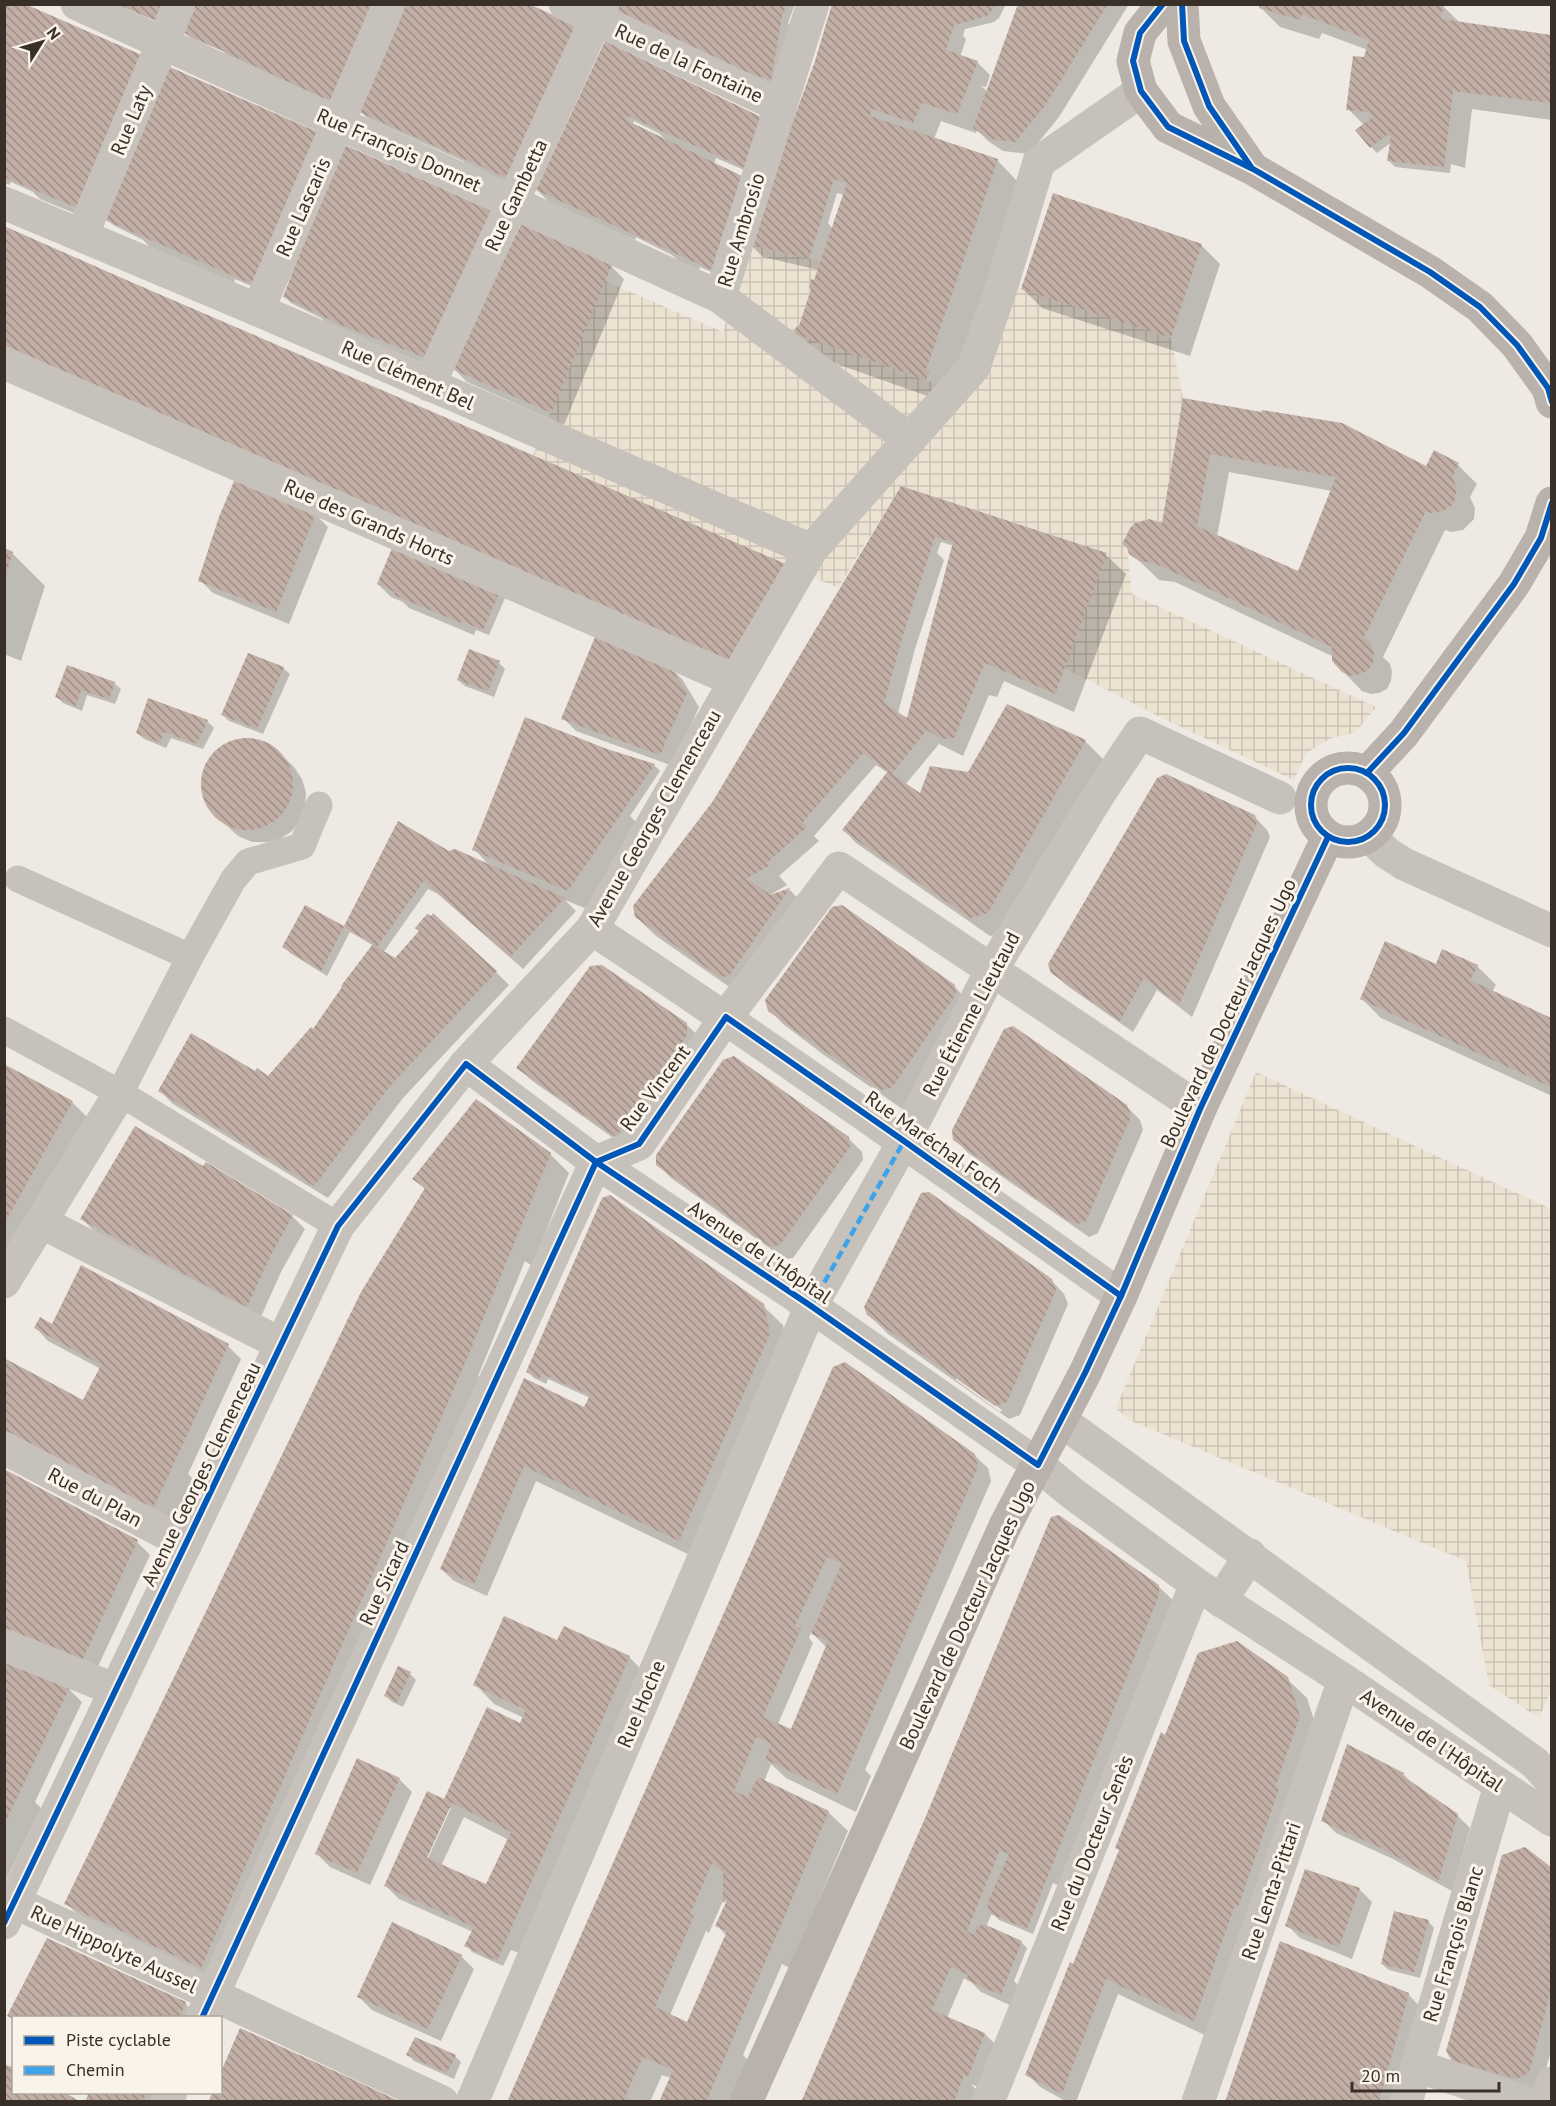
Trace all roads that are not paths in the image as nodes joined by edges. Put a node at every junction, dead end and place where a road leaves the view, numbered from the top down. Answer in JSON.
{"nodes":[{"id":1,"x":77,"y":4,"type":"edge"},
{"id":2,"x":179,"y":4,"type":"edge"},
{"id":3,"x":389,"y":4,"type":"edge"},
{"id":4,"x":566,"y":4,"type":"edge"},
{"id":5,"x":813,"y":4,"type":"edge"},
{"id":6,"x":1163,"y":4,"type":"edge"},
{"id":7,"x":1182,"y":4,"type":"edge"},
{"id":8,"x":600,"y":12,"type":"edge"},
{"id":9,"x":164,"y":43,"type":"junction"},
{"id":10,"x":1141,"y":91,"type":"junction"},
{"id":11,"x":780,"y":106,"type":"junction"},
{"id":12,"x":339,"y":124,"type":"junction"},
{"id":13,"x":1252,"y":169,"type":"junction"},
{"id":14,"x":514,"y":201,"type":"junction"},
{"id":15,"x":4,"y":203,"type":"edge"},
{"id":16,"x":82,"y":235,"type":"junction"},
{"id":17,"x":720,"y":297,"type":"junction"},
{"id":18,"x":258,"y":310,"type":"junction"},
{"id":19,"x":4,"y":363,"type":"edge"},
{"id":20,"x":429,"y":385,"type":"junction"},
{"id":21,"x":1551,"y":402,"type":"edge"},
{"id":22,"x":910,"y":440,"type":"junction"},
{"id":23,"x":1551,"y":503,"type":"edge"},
{"id":24,"x":811,"y":550,"type":"junction"},
{"id":25,"x":734,"y":680,"type":"junction"},
{"id":26,"x":1367,"y":773,"type":"junction"},
{"id":27,"x":1280,"y":798,"type":"dead end"},
{"id":28,"x":319,"y":805,"type":"dead end"},
{"id":29,"x":1369,"y":836,"type":"junction"},
{"id":30,"x":1328,"y":837,"type":"junction"},
{"id":31,"x":18,"y":879,"type":"dead end"},
{"id":32,"x":592,"y":929,"type":"junction"},
{"id":33,"x":1551,"y":931,"type":"edge"},
{"id":34,"x":190,"y":957,"type":"junction"},
{"id":35,"x":992,"y":969,"type":"junction"},
{"id":36,"x":726,"y":1017,"type":"junction"},
{"id":37,"x":4,"y":1030,"type":"edge"},
{"id":38,"x":466,"y":1064,"type":"junction"},
{"id":39,"x":120,"y":1093,"type":"junction"},
{"id":40,"x":1200,"y":1109,"type":"junction"},
{"id":41,"x":904,"y":1141,"type":"junction"},
{"id":42,"x":597,"y":1162,"type":"junction"},
{"id":43,"x":41,"y":1222,"type":"junction"},
{"id":44,"x":338,"y":1226,"type":"junction"},
{"id":45,"x":4,"y":1282,"type":"edge"},
{"id":46,"x":1121,"y":1296,"type":"junction"},
{"id":47,"x":811,"y":1306,"type":"junction"},
{"id":48,"x":281,"y":1344,"type":"junction"},
{"id":49,"x":1060,"y":1420,"type":"junction"},
{"id":50,"x":4,"y":1448,"type":"edge"},
{"id":51,"x":1038,"y":1465,"type":"junction"},
{"id":52,"x":186,"y":1544,"type":"junction"},
{"id":53,"x":1250,"y":1555,"type":"junction"},
{"id":54,"x":1208,"y":1592,"type":"junction"},
{"id":55,"x":1347,"y":1628,"type":"junction"},
{"id":56,"x":4,"y":1645,"type":"edge"},
{"id":57,"x":1333,"y":1673,"type":"junction"},
{"id":58,"x":116,"y":1690,"type":"junction"},
{"id":59,"x":1551,"y":1782,"type":"edge"},
{"id":60,"x":1500,"y":1786,"type":"junction"},
{"id":61,"x":1548,"y":1811,"type":"edge"},
{"id":62,"x":9,"y":1912,"type":"edge"},
{"id":63,"x":207,"y":2006,"type":"edge"},
{"id":64,"x":1417,"y":2066,"type":"junction"},
{"id":65,"x":1551,"y":2083,"type":"edge"},
{"id":66,"x":442,"y":2102,"type":"edge"},
{"id":67,"x":472,"y":2102,"type":"edge"},
{"id":68,"x":746,"y":2102,"type":"edge"},
{"id":69,"x":988,"y":2102,"type":"edge"},
{"id":70,"x":1198,"y":2102,"type":"edge"},
{"id":71,"x":1406,"y":2102,"type":"edge"},
{"id":72,"x":1524,"y":2102,"type":"edge"},
{"id":73,"x":1546,"y":2102,"type":"edge"}],
"edges":[{"from":1,"to":9,"type":"street","name":"Rue François Donnet"},
{"from":2,"to":9,"type":"street","name":"Rue Laty"},
{"from":3,"to":12,"type":"street","name":"Rue Lascaris"},
{"from":4,"to":8,"type":"street","name":"Rue de la Fontaine"},
{"from":5,"to":11,"type":"street","name":"Rue Ambrosio"},
{"from":6,"to":10,"type":"main road"},
{"from":7,"to":13,"type":"main road"},
{"from":8,"to":11,"type":"street","name":"Rue de la Fontaine"},
{"from":8,"to":14,"type":"street","name":"Rue Gambetta"},
{"from":9,"to":12,"type":"street","name":"Rue François Donnet"},
{"from":9,"to":16,"type":"street","name":"Rue Laty"},
{"from":10,"to":13,"type":"main road"},
{"from":10,"to":22,"type":"street","name":"Avenue Georges Clemenceau"},
{"from":11,"to":17,"type":"street","name":"Rue Ambrosio"},
{"from":12,"to":14,"type":"street","name":"Rue François Donnet"},
{"from":12,"to":18,"type":"street","name":"Rue Lascaris"},
{"from":13,"to":21,"type":"main road"},
{"from":14,"to":17,"type":"street","name":"Rue François Donnet"},
{"from":14,"to":20,"type":"street","name":"Rue Gambetta"},
{"from":15,"to":16,"type":"street","name":"Rue Clément Bel"},
{"from":16,"to":18,"type":"street","name":"Rue Clément Bel"},
{"from":17,"to":22,"type":"street","name":"Rue Ambrosio"},
{"from":18,"to":20,"type":"street","name":"Rue Clément Bel"},
{"from":19,"to":25,"type":"street","name":"Rue des Grands Horts"},
{"from":20,"to":24,"type":"street","name":"Rue Clément Bel"},
{"from":22,"to":24,"type":"street","name":"Avenue Georges Clemenceau"},
{"from":23,"to":26,"type":"main road"},
{"from":24,"to":25,"type":"street","name":"Avenue Georges Clemenceau"},
{"from":25,"to":32,"type":"street","name":"Avenue Georges Clemenceau"},
{"from":26,"to":29,"type":"main road"},
{"from":26,"to":30,"type":"main road"},
{"from":27,"to":35,"type":"street","name":"Rue Étienne Lieutaud"},
{"from":28,"to":34,"type":"lane"},
{"from":29,"to":30,"type":"main road"},
{"from":29,"to":33,"type":"street"},
{"from":30,"to":40,"type":"main road","name":"Boulevard de Docteur Jacques Ugo"},
{"from":31,"to":34,"type":"lane"},
{"from":32,"to":36,"type":"street","name":"Rue Maréchal Foch"},
{"from":32,"to":38,"type":"street","name":"Avenue Georges Clemenceau"},
{"from":34,"to":39,"type":"lane"},
{"from":35,"to":36,"type":"street","name":"Rue Vincent"},
{"from":35,"to":40,"type":"street","name":"Rue Vincent"},
{"from":35,"to":41,"type":"street","name":"Rue Étienne Lieutaud"},
{"from":36,"to":41,"type":"street","name":"Rue Maréchal Foch"},
{"from":36,"to":42,"type":"street","name":"Rue Vincent"},
{"from":37,"to":39,"type":"lane"},
{"from":38,"to":42,"type":"street","name":"Avenue de l'Hôpital"},
{"from":38,"to":44,"type":"street","name":"Avenue Georges Clemenceau"},
{"from":39,"to":43,"type":"street"},
{"from":39,"to":44,"type":"lane"},
{"from":40,"to":46,"type":"main road","name":"Boulevard de Docteur Jacques Ugo"},
{"from":41,"to":46,"type":"street","name":"Rue Maréchal Foch"},
{"from":41,"to":47,"type":"street","name":"Rue Étienne Lieutaud"},
{"from":42,"to":47,"type":"street","name":"Avenue de l'Hôpital"},
{"from":42,"to":63,"type":"street","name":"Rue Sicard"},
{"from":43,"to":45,"type":"street"},
{"from":43,"to":48,"type":"street"},
{"from":44,"to":48,"type":"street","name":"Avenue Georges Clemenceau"},
{"from":46,"to":49,"type":"main road","name":"Boulevard de Docteur Jacques Ugo"},
{"from":47,"to":51,"type":"street","name":"Avenue de l'Hôpital"},
{"from":47,"to":67,"type":"street","name":"Rue Hoche"},
{"from":48,"to":52,"type":"street","name":"Avenue Georges Clemenceau"},
{"from":49,"to":51,"type":"main road","name":"Boulevard de Docteur Jacques Ugo"},
{"from":49,"to":53,"type":"street","name":"Avenue de l'Hôpital"},
{"from":50,"to":52,"type":"street","name":"Rue du Plan"},
{"from":51,"to":54,"type":"street","name":"Avenue de l'Hôpital"},
{"from":51,"to":68,"type":"main road","name":"Boulevard de Docteur Jacques Ugo"},
{"from":52,"to":58,"type":"street","name":"Avenue Georges Clemenceau"},
{"from":53,"to":54,"type":"street"},
{"from":53,"to":55,"type":"street","name":"Avenue de l'Hôpital"},
{"from":54,"to":57,"type":"street","name":"Avenue de l'Hôpital"},
{"from":54,"to":69,"type":"street","name":"Rue du Docteur Senès"},
{"from":55,"to":57,"type":"street"},
{"from":55,"to":59,"type":"street","name":"Avenue de l'Hôpital"},
{"from":56,"to":58,"type":"street"},
{"from":57,"to":60,"type":"street","name":"Avenue de l'Hôpital"},
{"from":57,"to":70,"type":"street","name":"Rue Lenta-Pittari"},
{"from":58,"to":62,"type":"street","name":"Avenue Georges Clemenceau"},
{"from":60,"to":61,"type":"street","name":"Avenue de l'Hôpital"},
{"from":60,"to":64,"type":"street","name":"Rue François Blanc"},
{"from":62,"to":63,"type":"street","name":"Rue Hippolyte Aussel"},
{"from":63,"to":66,"type":"street","name":"Rue Hippolyte Aussel"},
{"from":64,"to":71,"type":"street","name":"Rue François Blanc"},
{"from":64,"to":72,"type":"street"},
{"from":65,"to":73,"type":"street"}]}
